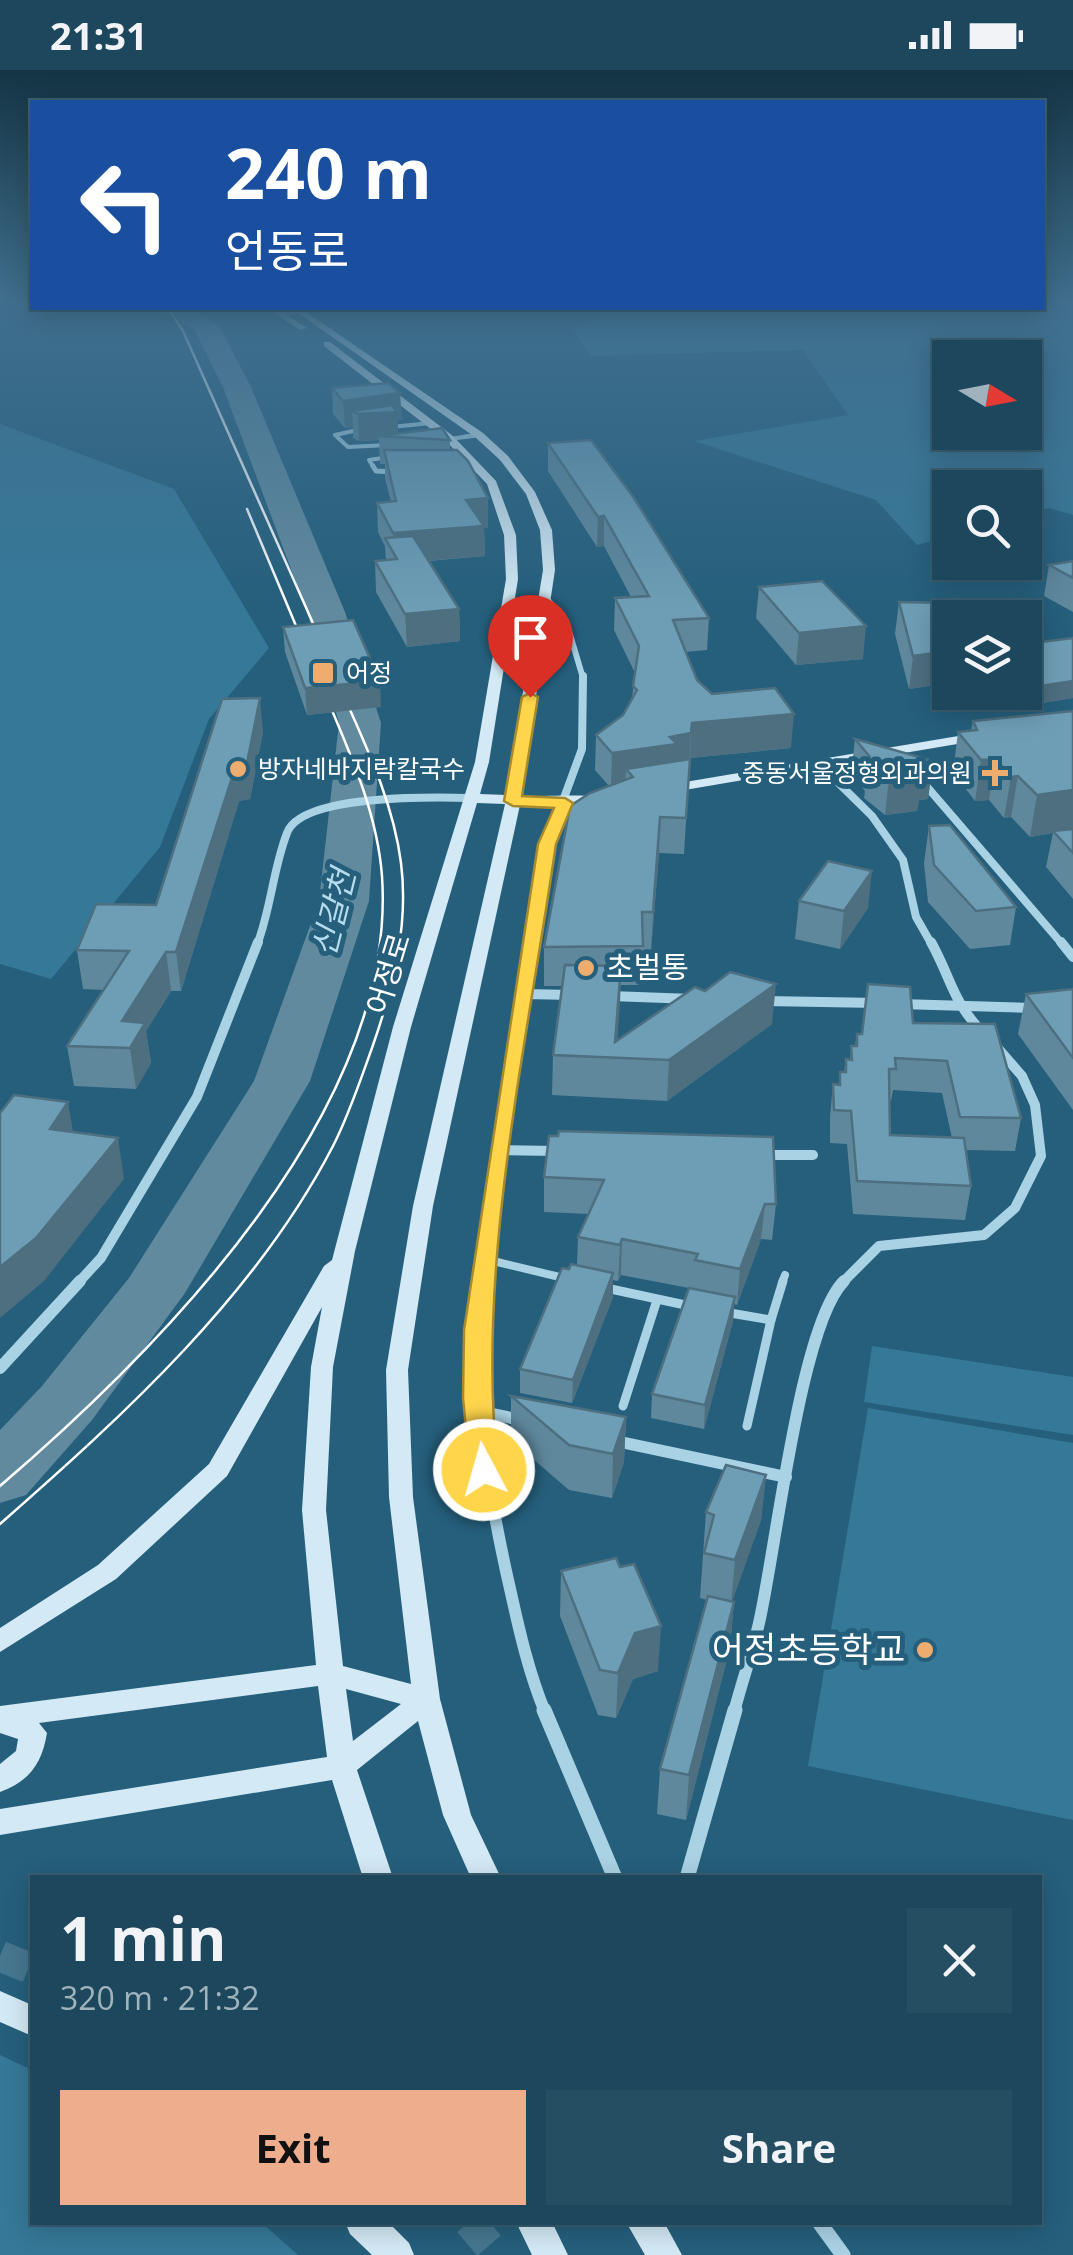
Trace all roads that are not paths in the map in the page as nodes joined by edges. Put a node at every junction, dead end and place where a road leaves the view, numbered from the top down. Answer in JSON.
{"nodes":[{"id":1,"x":406,"y":404,"type":"edge"},
{"id":2,"x":431,"y":404,"type":"edge"},
{"id":3,"x":430,"y":423,"type":"junction"},
{"id":4,"x":395,"y":426,"type":"junction"},
{"id":5,"x":478,"y":435,"type":"junction"},
{"id":6,"x":449,"y":438,"type":"junction"},
{"id":7,"x":407,"y":440,"type":"edge"},
{"id":8,"x":400,"y":444,"type":"edge"},
{"id":9,"x":394,"y":456,"type":"edge"},
{"id":10,"x":400,"y":471,"type":"edge"},
{"id":11,"x":546,"y":598,"type":"junction"},
{"id":12,"x":994,"y":734,"type":"edge"},
{"id":13,"x":896,"y":750,"type":"junction"},
{"id":14,"x":818,"y":763,"type":"junction"},
{"id":15,"x":649,"y":792,"type":"edge"},
{"id":16,"x":614,"y":797,"type":"edge"},
{"id":17,"x":471,"y":798,"type":"junction"},
{"id":18,"x":513,"y":801,"type":"junction"},
{"id":19,"x":565,"y":803,"type":"junction"},
{"id":20,"x":1073,"y":957,"type":"edge"},
{"id":21,"x":524,"y":994,"type":"junction"},
{"id":22,"x":583,"y":996,"type":"edge"},
{"id":23,"x":602,"y":996,"type":"edge"},
{"id":24,"x":701,"y":999,"type":"edge"},
{"id":25,"x":760,"y":1000,"type":"edge"},
{"id":26,"x":957,"y":1006,"type":"junction"},
{"id":27,"x":1054,"y":1008,"type":"edge"},
{"id":28,"x":498,"y":1150,"type":"junction"},
{"id":29,"x":577,"y":1151,"type":"edge"},
{"id":30,"x":754,"y":1154,"type":"edge"},
{"id":31,"x":814,"y":1156,"type":"dead end"},
{"id":32,"x":344,"y":1251,"type":"junction"},
{"id":33,"x":485,"y":1259,"type":"junction"},
{"id":34,"x":785,"y":1275,"type":"dead end"},
{"id":35,"x":581,"y":1282,"type":"edge"},
{"id":36,"x":600,"y":1286,"type":"edge"},
{"id":37,"x":657,"y":1300,"type":"junction"},
{"id":38,"x":695,"y":1307,"type":"edge"},
{"id":39,"x":714,"y":1310,"type":"edge"},
{"id":40,"x":771,"y":1320,"type":"junction"},
{"id":41,"x":0,"y":1368,"type":"edge"},
{"id":42,"x":624,"y":1406,"type":"dead end"},
{"id":43,"x":478,"y":1411,"type":"junction"},
{"id":44,"x":536,"y":1424,"type":"edge"},
{"id":45,"x":747,"y":1426,"type":"dead end"},
{"id":46,"x":594,"y":1436,"type":"edge"},
{"id":47,"x":786,"y":1477,"type":"junction"},
{"id":48,"x":0,"y":1642,"type":"edge"},
{"id":49,"x":330,"y":1674,"type":"junction"},
{"id":50,"x":426,"y":1700,"type":"junction"},
{"id":51,"x":0,"y":1719,"type":"edge"},
{"id":52,"x":342,"y":1766,"type":"junction"},
{"id":53,"x":0,"y":1780,"type":"edge"},
{"id":54,"x":0,"y":1822,"type":"edge"},
{"id":55,"x":377,"y":1875,"type":"edge"},
{"id":56,"x":485,"y":1875,"type":"edge"},
{"id":57,"x":614,"y":1875,"type":"edge"},
{"id":58,"x":688,"y":1875,"type":"edge"},
{"id":59,"x":0,"y":2006,"type":"edge"},
{"id":60,"x":30,"y":2020,"type":"edge"},
{"id":61,"x":365,"y":2225,"type":"edge"},
{"id":62,"x":535,"y":2225,"type":"edge"},
{"id":63,"x":645,"y":2225,"type":"edge"},
{"id":64,"x":821,"y":2225,"type":"edge"},
{"id":65,"x":397,"y":2255,"type":"edge"},
{"id":66,"x":551,"y":2255,"type":"edge"},
{"id":67,"x":666,"y":2255,"type":"edge"},
{"id":68,"x":842,"y":2255,"type":"edge"}],
"edges":[{"from":1,"to":3,"type":"main road","name":"어정로"},
{"from":2,"to":5,"type":"main road","name":"어정로"},
{"from":3,"to":4,"type":"lane"},
{"from":3,"to":6,"type":"main road","name":"어정로"},
{"from":4,"to":7,"type":"lane"},
{"from":4,"to":8,"type":"lane"},
{"from":5,"to":6,"type":"street"},
{"from":5,"to":11,"type":"main road","name":"어정로"},
{"from":6,"to":17,"type":"main road","name":"어정로"},
{"from":9,"to":10,"type":"lane"},
{"from":11,"to":18,"type":"main road","name":"어정로"},
{"from":11,"to":19,"type":"street"},
{"from":12,"to":13,"type":"main road"},
{"from":13,"to":14,"type":"main road"},
{"from":13,"to":20,"type":"street"},
{"from":14,"to":15,"type":"main road"},
{"from":14,"to":26,"type":"street"},
{"from":16,"to":19,"type":"main road"},
{"from":17,"to":18,"type":"main road"},
{"from":17,"to":32,"type":"main road","name":"어정로"},
{"from":17,"to":41,"type":"street"},
{"from":18,"to":19,"type":"main road"},
{"from":18,"to":50,"type":"main road","name":"어정로"},
{"from":19,"to":21,"type":"street"},
{"from":21,"to":22,"type":"street"},
{"from":21,"to":28,"type":"street"},
{"from":23,"to":24,"type":"street"},
{"from":25,"to":26,"type":"street"},
{"from":26,"to":27,"type":"street"},
{"from":26,"to":47,"type":"street"},
{"from":28,"to":29,"type":"street"},
{"from":28,"to":33,"type":"street"},
{"from":30,"to":31,"type":"street"},
{"from":32,"to":48,"type":"main road"},
{"from":32,"to":49,"type":"main road","name":"어정로"},
{"from":33,"to":35,"type":"lane"},
{"from":33,"to":43,"type":"street"},
{"from":34,"to":40,"type":"lane"},
{"from":36,"to":37,"type":"lane"},
{"from":37,"to":38,"type":"lane"},
{"from":37,"to":42,"type":"lane"},
{"from":39,"to":40,"type":"lane"},
{"from":40,"to":45,"type":"lane"},
{"from":43,"to":44,"type":"street"},
{"from":43,"to":57,"type":"street"},
{"from":46,"to":47,"type":"street"},
{"from":47,"to":58,"type":"street"},
{"from":49,"to":50,"type":"main road"},
{"from":49,"to":51,"type":"main road"},
{"from":49,"to":52,"type":"main road","name":"어정로"},
{"from":50,"to":52,"type":"main road"},
{"from":50,"to":56,"type":"main road","name":"어정로"},
{"from":51,"to":53,"type":"main road"},
{"from":52,"to":54,"type":"main road"},
{"from":52,"to":55,"type":"main road","name":"어정로"},
{"from":59,"to":60,"type":"main road"},
{"from":61,"to":65,"type":"main road"},
{"from":62,"to":66,"type":"main road"},
{"from":63,"to":67,"type":"main road"},
{"from":64,"to":68,"type":"street"}]}
